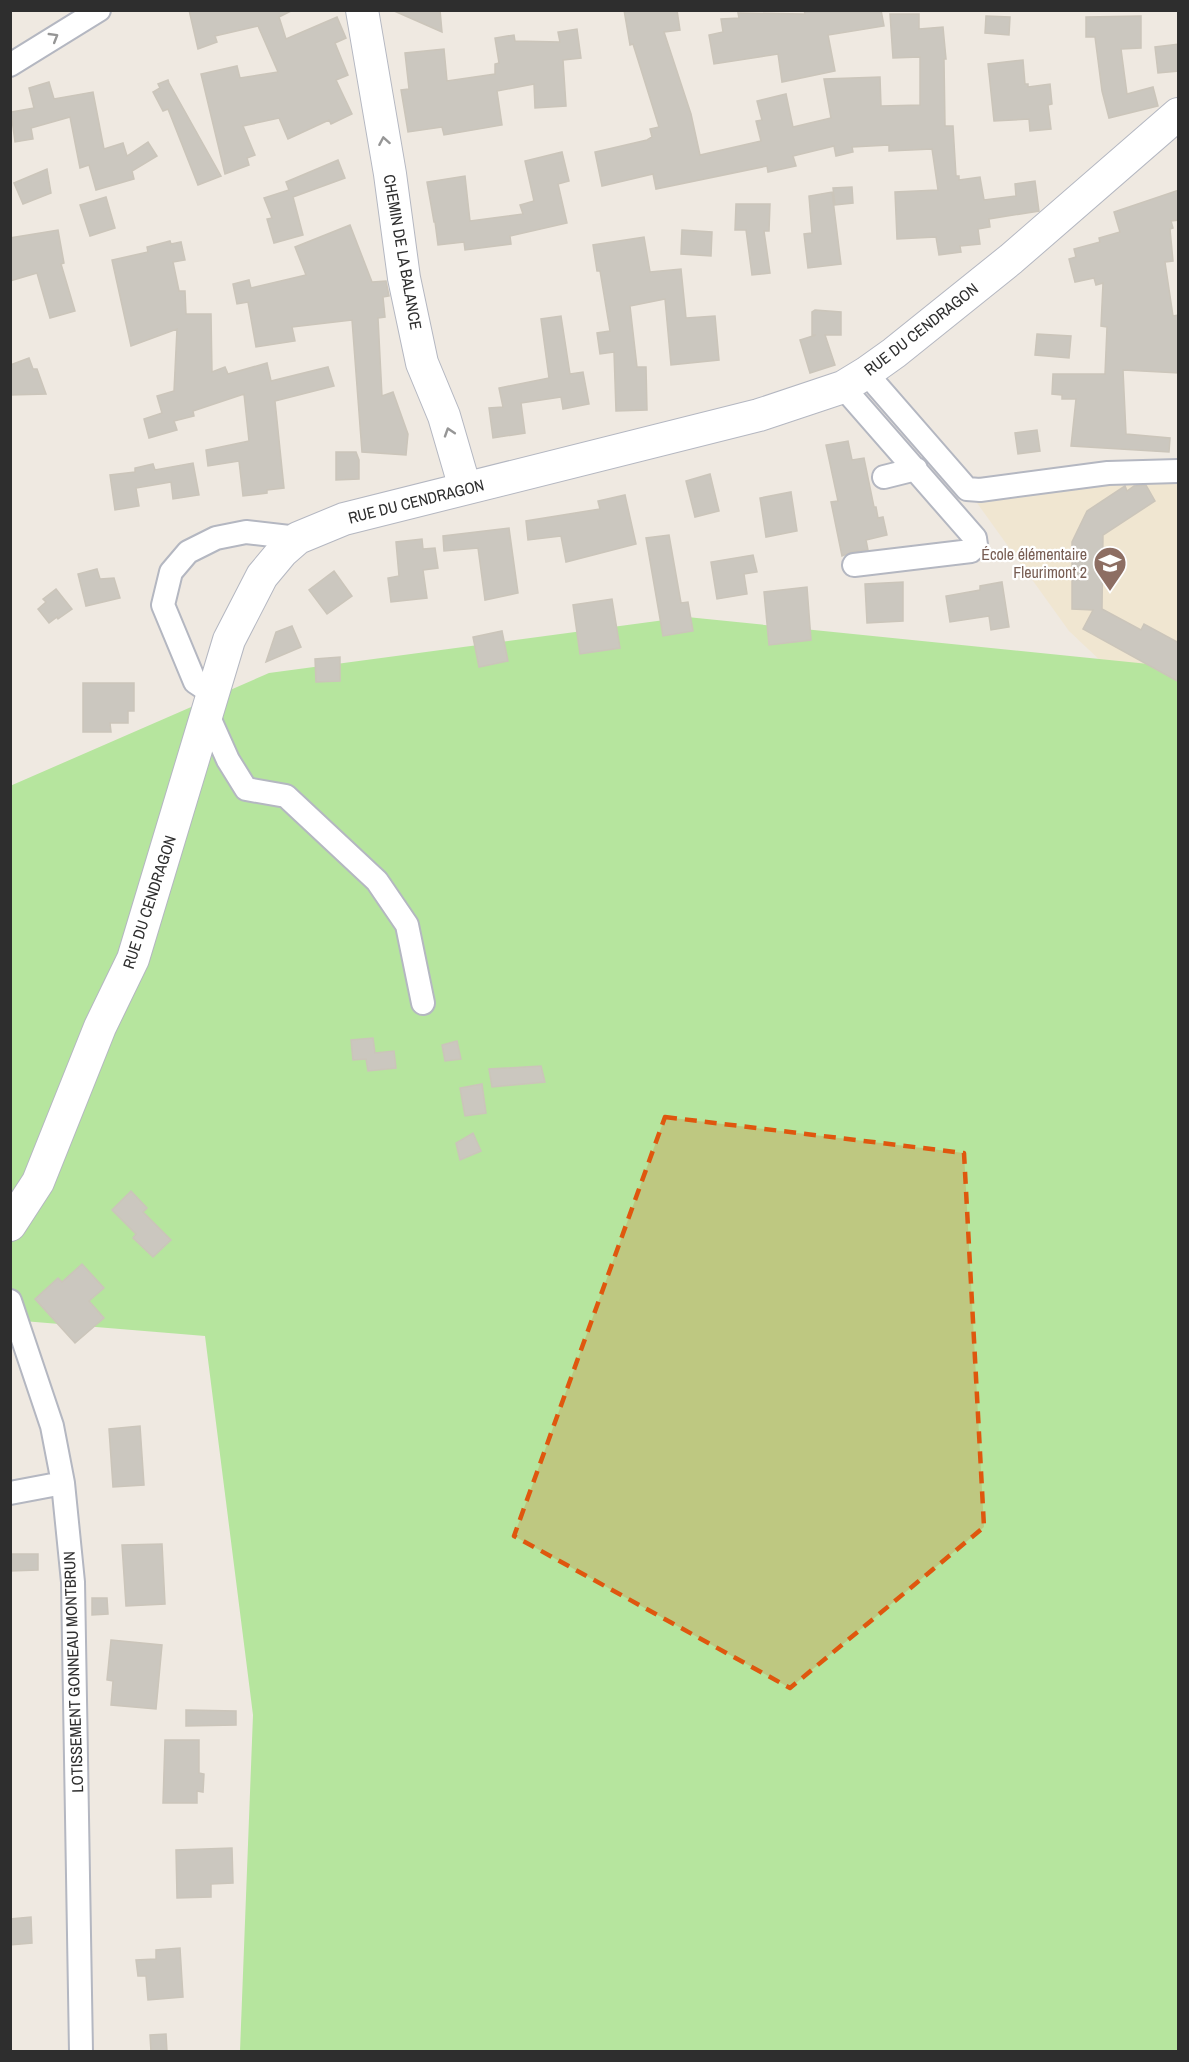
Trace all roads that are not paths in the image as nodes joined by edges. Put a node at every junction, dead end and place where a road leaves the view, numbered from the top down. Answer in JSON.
{"nodes":[{"id":1,"x":99,"y":10,"type":"edge"},
{"id":2,"x":362,"y":10,"type":"edge"},
{"id":3,"x":10,"y":65,"type":"edge"},
{"id":4,"x":1179,"y":114,"type":"edge"},
{"id":5,"x":854,"y":380,"type":"junction"},
{"id":6,"x":916,"y":469,"type":"junction"},
{"id":7,"x":1179,"y":471,"type":"edge"},
{"id":8,"x":884,"y":477,"type":"dead end"},
{"id":9,"x":465,"y":488,"type":"junction"},
{"id":10,"x":298,"y":538,"type":"junction"},
{"id":11,"x":854,"y":565,"type":"dead end"},
{"id":12,"x":210,"y":704,"type":"junction"},
{"id":13,"x":423,"y":1003,"type":"dead end"},
{"id":14,"x":10,"y":1225,"type":"edge"},
{"id":15,"x":10,"y":1301,"type":"edge"},
{"id":16,"x":63,"y":1483,"type":"junction"},
{"id":17,"x":10,"y":1493,"type":"edge"},
{"id":18,"x":81,"y":2052,"type":"edge"}],
"edges":[{"from":3,"to":1,"type":"street","one_way":true},
{"from":9,"to":2,"type":"main road","name":"CHEMIN DE LA BALANCE","one_way":true},
{"from":4,"to":5,"type":"main road","name":"RUE DU CENDRAGON"},
{"from":5,"to":6,"type":"street"},
{"from":5,"to":7,"type":"street"},
{"from":5,"to":9,"type":"main road","name":"RUE DU CENDRAGON"},
{"from":6,"to":8,"type":"street"},
{"from":6,"to":11,"type":"street"},
{"from":9,"to":10,"type":"main road","name":"RUE DU CENDRAGON"},
{"from":10,"to":12,"type":"main road","name":"RUE DU CENDRAGON"},
{"from":10,"to":12,"type":"street"},
{"from":12,"to":13,"type":"street"},
{"from":12,"to":14,"type":"main road","name":"RUE DU CENDRAGON"},
{"from":15,"to":16,"type":"street","name":"LOTISSEMENT GONNEAU MONTBRUN"},
{"from":16,"to":17,"type":"street"},
{"from":16,"to":18,"type":"street","name":"LOTISSEMENT GONNEAU MONTBRUN"}]}
